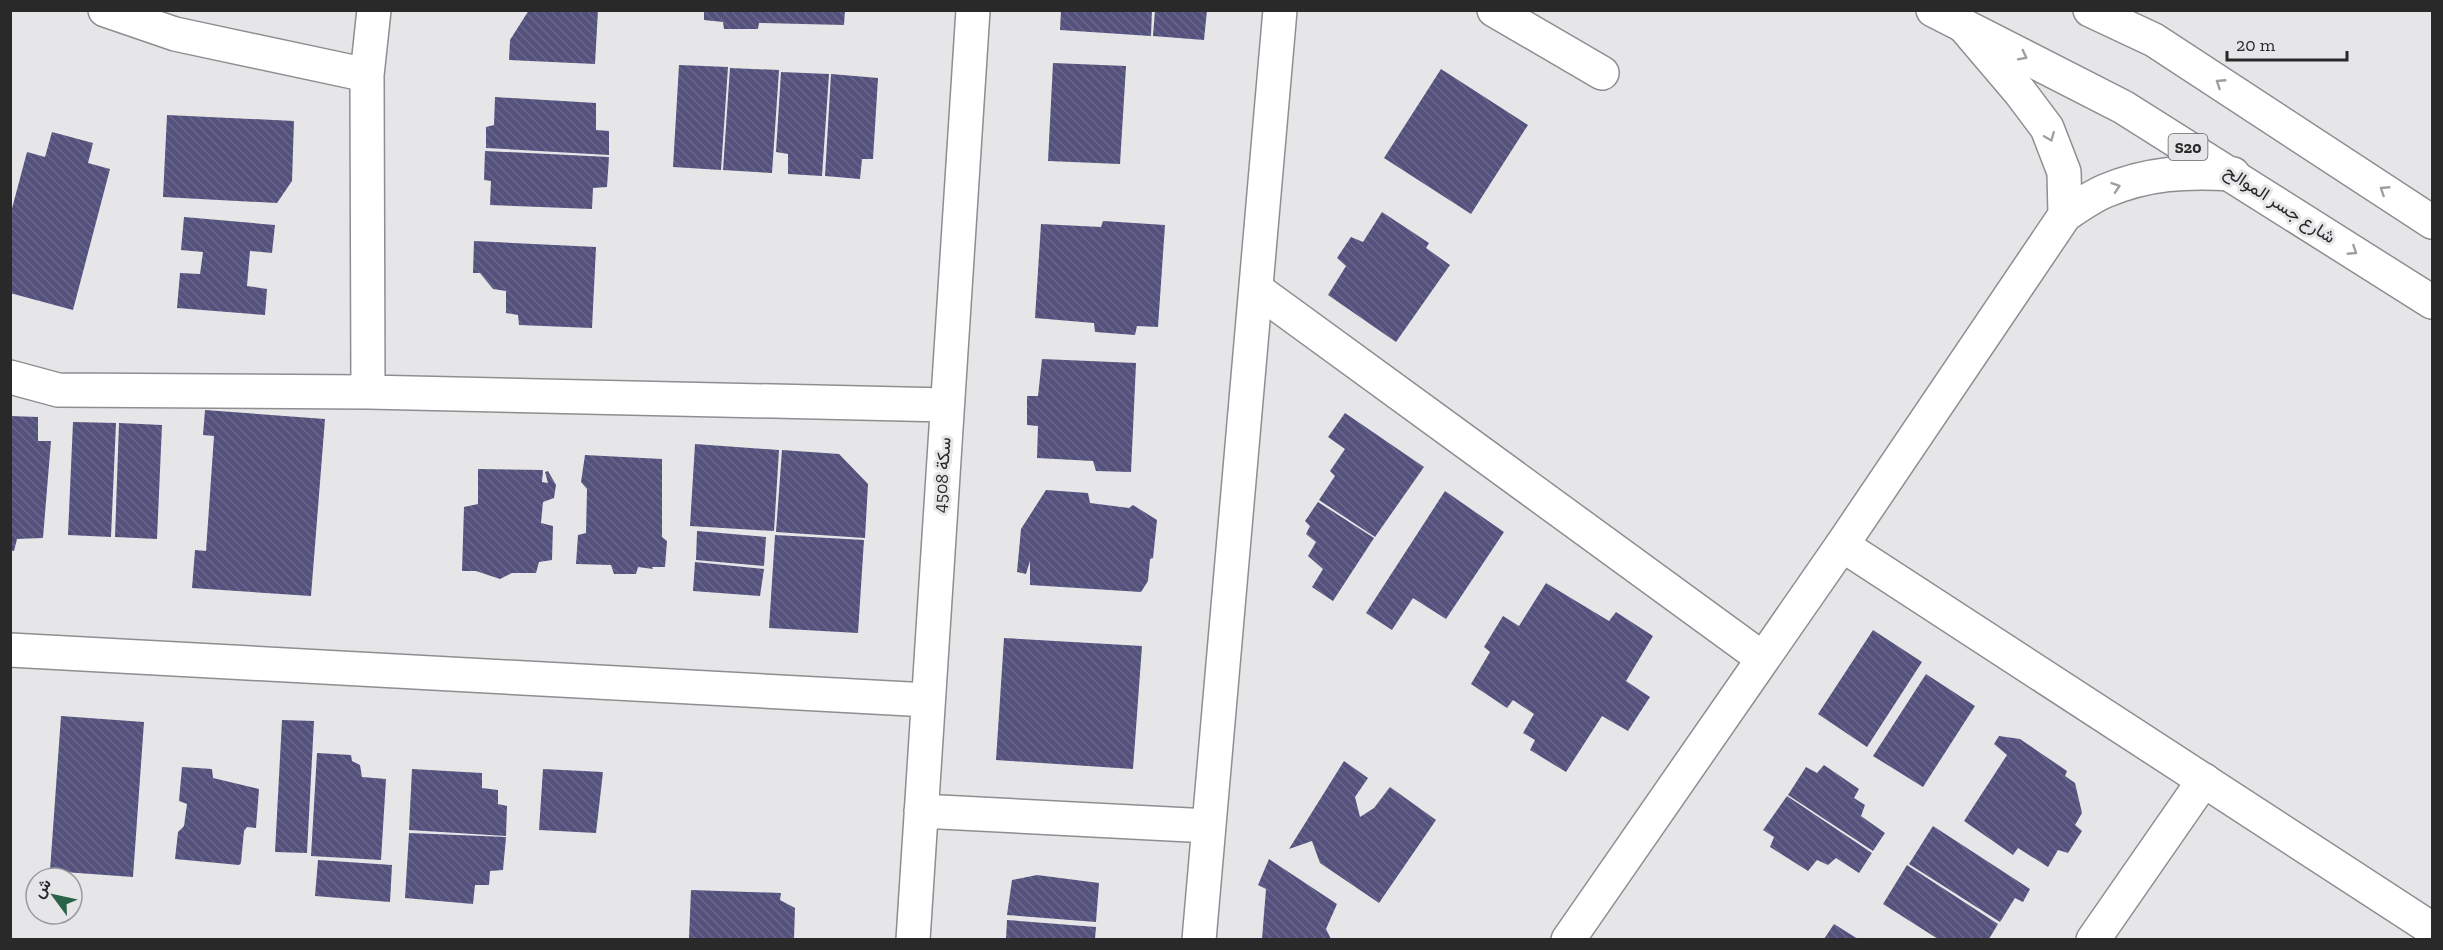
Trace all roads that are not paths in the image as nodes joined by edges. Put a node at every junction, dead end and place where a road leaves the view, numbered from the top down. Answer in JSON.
{"nodes":[{"id":1,"x":105,"y":10,"type":"edge"},
{"id":2,"x":374,"y":10,"type":"edge"},
{"id":3,"x":972,"y":10,"type":"edge"},
{"id":4,"x":1280,"y":10,"type":"edge"},
{"id":5,"x":1494,"y":10,"type":"edge"},
{"id":6,"x":1933,"y":10,"type":"edge"},
{"id":7,"x":2090,"y":10,"type":"edge"},
{"id":8,"x":1963,"y":25,"type":"junction"},
{"id":9,"x":1602,"y":73,"type":"dead end"},
{"id":10,"x":367,"y":75,"type":"junction"},
{"id":11,"x":2233,"y":174,"type":"junction"},
{"id":12,"x":2065,"y":215,"type":"junction"},
{"id":13,"x":2433,"y":222,"type":"edge"},
{"id":14,"x":1256,"y":289,"type":"junction"},
{"id":15,"x":2433,"y":302,"type":"edge"},
{"id":16,"x":10,"y":377,"type":"edge"},
{"id":17,"x":368,"y":392,"type":"junction"},
{"id":18,"x":947,"y":405,"type":"junction"},
{"id":19,"x":1842,"y":545,"type":"junction"},
{"id":20,"x":10,"y":650,"type":"edge"},
{"id":21,"x":1762,"y":658,"type":"junction"},
{"id":22,"x":928,"y":700,"type":"junction"},
{"id":23,"x":2204,"y":780,"type":"junction"},
{"id":24,"x":921,"y":811,"type":"junction"},
{"id":25,"x":1209,"y":826,"type":"junction"},
{"id":26,"x":2433,"y":929,"type":"edge"},
{"id":27,"x":913,"y":939,"type":"edge"},
{"id":28,"x":1199,"y":939,"type":"edge"},
{"id":29,"x":1568,"y":939,"type":"edge"},
{"id":30,"x":2093,"y":939,"type":"edge"}],
"edges":[{"from":1,"to":10,"type":"street"},
{"from":2,"to":10,"type":"street"},
{"from":3,"to":18,"type":"street","name":"سكة 4508"},
{"from":4,"to":14,"type":"street"},
{"from":5,"to":9,"type":"street"},
{"from":6,"to":8,"type":"street","name":"شارع جسر الموالح","number":"S20"},
{"from":13,"to":7,"type":"street","one_way":true},
{"from":8,"to":11,"type":"street","name":"شارع جسر الموالح","number":"S20","one_way":true},
{"from":8,"to":12,"type":"street","one_way":true},
{"from":10,"to":17,"type":"street"},
{"from":12,"to":11,"type":"street","one_way":true},
{"from":11,"to":15,"type":"street","name":"شارع جسر الموالح","number":"S20","one_way":true},
{"from":12,"to":19,"type":"street"},
{"from":14,"to":21,"type":"street"},
{"from":14,"to":25,"type":"street"},
{"from":16,"to":17,"type":"street"},
{"from":17,"to":18,"type":"street"},
{"from":18,"to":22,"type":"street","name":"سكة 4508"},
{"from":19,"to":21,"type":"street"},
{"from":19,"to":23,"type":"street"},
{"from":20,"to":22,"type":"street"},
{"from":21,"to":29,"type":"street"},
{"from":22,"to":24,"type":"street","name":"سكة 4508"},
{"from":23,"to":26,"type":"street"},
{"from":23,"to":30,"type":"street"},
{"from":24,"to":25,"type":"street"},
{"from":24,"to":27,"type":"street","name":"سكة 4508"},
{"from":25,"to":28,"type":"street"}]}
